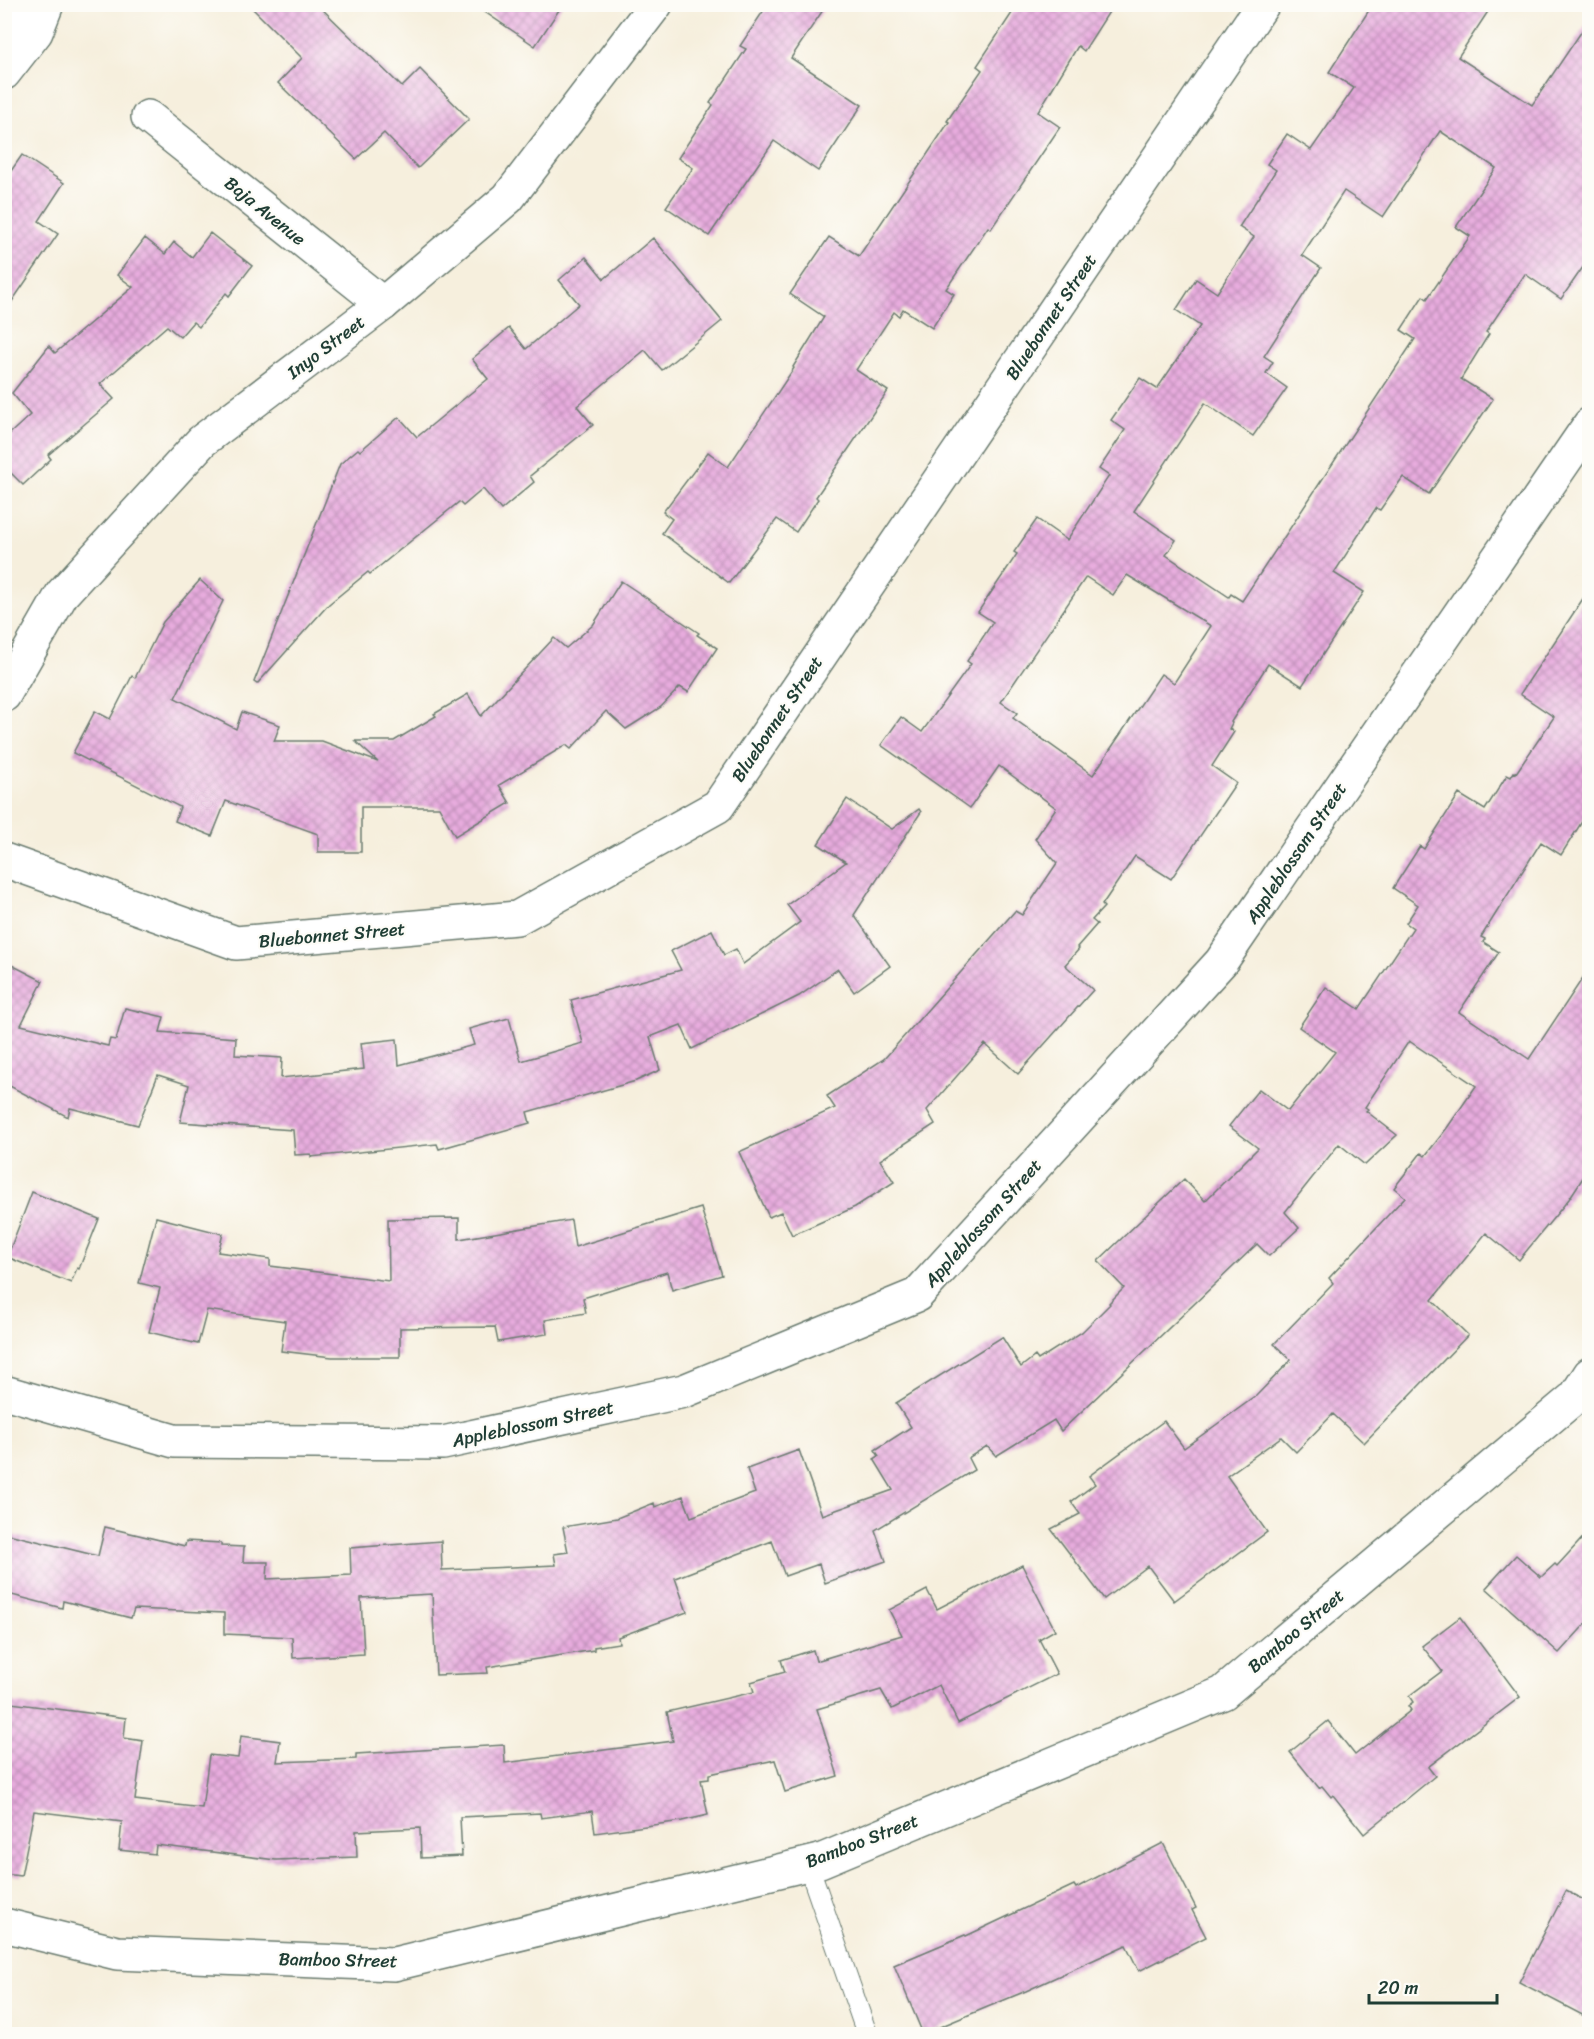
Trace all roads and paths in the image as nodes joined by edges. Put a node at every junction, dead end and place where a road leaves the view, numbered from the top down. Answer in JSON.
{"nodes":[{"id":1,"x":26,"y":4,"type":"edge"},
{"id":2,"x":47,"y":4,"type":"edge"},
{"id":3,"x":656,"y":4,"type":"edge"},
{"id":4,"x":1263,"y":4,"type":"edge"},
{"id":5,"x":4,"y":32,"type":"edge"},
{"id":6,"x":4,"y":73,"type":"edge"},
{"id":7,"x":148,"y":117,"type":"dead end"},
{"id":8,"x":383,"y":304,"type":"junction"},
{"id":9,"x":1590,"y":424,"type":"edge"},
{"id":10,"x":4,"y":695,"type":"edge"},
{"id":11,"x":4,"y":860,"type":"edge"},
{"id":12,"x":1590,"y":1374,"type":"edge"},
{"id":13,"x":4,"y":1392,"type":"edge"},
{"id":14,"x":808,"y":1864,"type":"junction"},
{"id":15,"x":4,"y":1925,"type":"edge"},
{"id":16,"x":867,"y":2034,"type":"edge"}],
"edges":[{"from":1,"to":5,"type":"street"},
{"from":2,"to":6,"type":"street"},
{"from":3,"to":8,"type":"street","name":"Inyo Street"},
{"from":4,"to":11,"type":"street","name":"Bluebonnet Street"},
{"from":7,"to":8,"type":"street","name":"Baja Avenue"},
{"from":8,"to":10,"type":"street","name":"Inyo Street"},
{"from":9,"to":13,"type":"street","name":"Appleblossom Street"},
{"from":12,"to":14,"type":"street","name":"Bamboo Street"},
{"from":14,"to":15,"type":"street","name":"Bamboo Street"},
{"from":14,"to":16,"type":"lane"}]}
